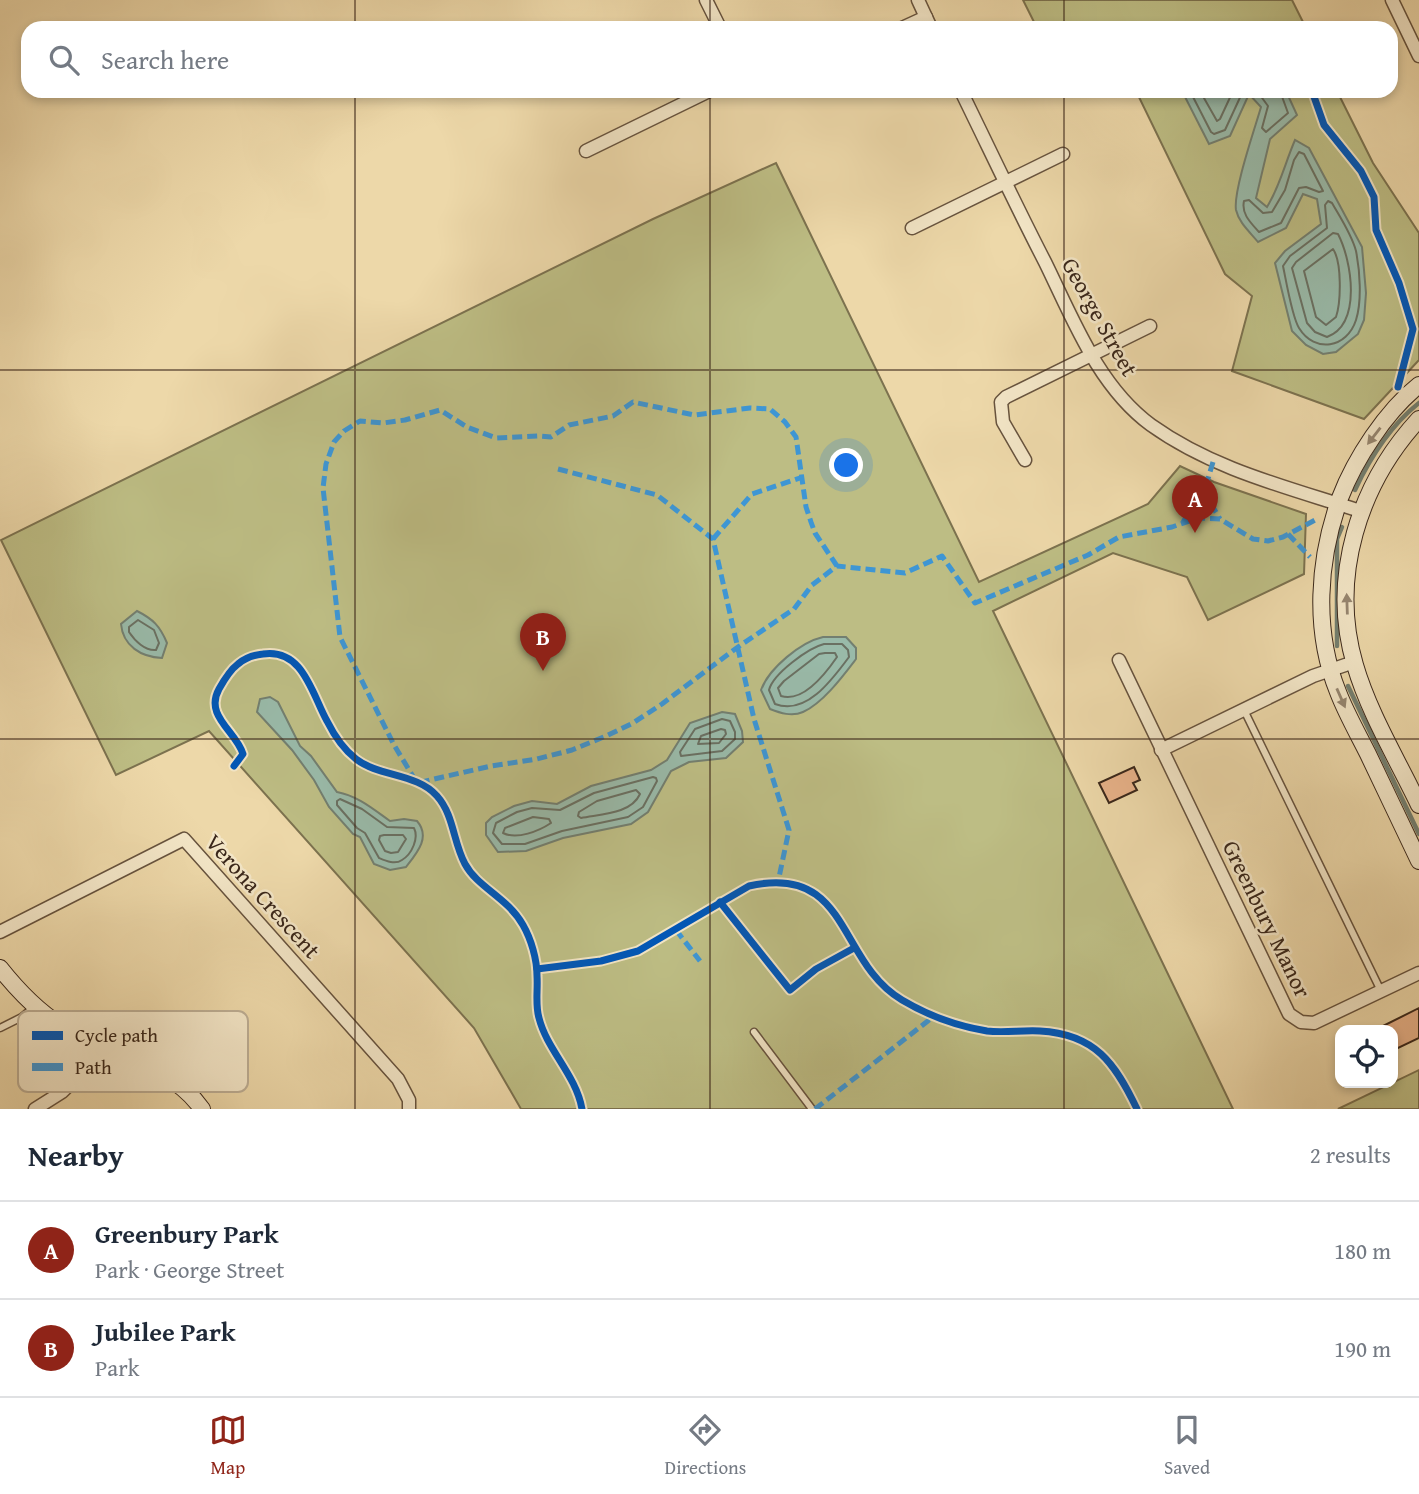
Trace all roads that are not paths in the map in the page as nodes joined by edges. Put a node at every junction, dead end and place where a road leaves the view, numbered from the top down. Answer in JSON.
{"nodes":[{"id":1,"x":706,"y":0,"type":"edge"},
{"id":2,"x":918,"y":0,"type":"edge"},
{"id":3,"x":1392,"y":0,"type":"edge"},
{"id":4,"x":716,"y":21,"type":"edge"},
{"id":5,"x":928,"y":21,"type":"edge"},
{"id":6,"x":1419,"y":56,"type":"edge"},
{"id":7,"x":695,"y":98,"type":"edge"},
{"id":8,"x":964,"y":98,"type":"edge"},
{"id":9,"x":586,"y":151,"type":"dead end"},
{"id":10,"x":1063,"y":154,"type":"dead end"},
{"id":11,"x":1005,"y":182,"type":"junction"},
{"id":12,"x":912,"y":228,"type":"dead end"},
{"id":13,"x":1150,"y":326,"type":"dead end"},
{"id":14,"x":1091,"y":354,"type":"junction"},
{"id":15,"x":1419,"y":385,"type":"edge"},
{"id":16,"x":1419,"y":419,"type":"edge"},
{"id":17,"x":1025,"y":460,"type":"dead end"},
{"id":18,"x":1338,"y":504,"type":"junction"},
{"id":19,"x":1360,"y":511,"type":"junction"},
{"id":20,"x":1119,"y":660,"type":"dead end"},
{"id":21,"x":1354,"y":662,"type":"junction"},
{"id":22,"x":1331,"y":670,"type":"junction"},
{"id":23,"x":1244,"y":710,"type":"junction"},
{"id":24,"x":1161,"y":750,"type":"junction"},
{"id":25,"x":1419,"y":805,"type":"edge"},
{"id":26,"x":1419,"y":860,"type":"edge"},
{"id":27,"x":0,"y":932,"type":"edge"},
{"id":28,"x":0,"y":968,"type":"edge"},
{"id":29,"x":1419,"y":973,"type":"edge"},
{"id":30,"x":1381,"y":991,"type":"junction"},
{"id":31,"x":36,"y":1005,"type":"junction"},
{"id":32,"x":29,"y":1011,"type":"edge"},
{"id":33,"x":42,"y":1011,"type":"edge"},
{"id":34,"x":18,"y":1019,"type":"edge"},
{"id":35,"x":0,"y":1028,"type":"edge"},
{"id":36,"x":754,"y":1032,"type":"dead end"},
{"id":37,"x":63,"y":1092,"type":"edge"},
{"id":38,"x":184,"y":1092,"type":"edge"},
{"id":39,"x":43,"y":1107,"type":"edge"},
{"id":40,"x":202,"y":1109,"type":"edge"},
{"id":41,"x":409,"y":1109,"type":"edge"},
{"id":42,"x":812,"y":1109,"type":"edge"}],
"edges":[{"from":1,"to":4,"type":"street"},
{"from":2,"to":5,"type":"street"},
{"from":3,"to":6,"type":"street"},
{"from":7,"to":9,"type":"street"},
{"from":8,"to":11,"type":"street","name":"George Street"},
{"from":10,"to":11,"type":"street"},
{"from":11,"to":12,"type":"street"},
{"from":11,"to":14,"type":"street","name":"George Street"},
{"from":13,"to":14,"type":"street"},
{"from":14,"to":17,"type":"street"},
{"from":14,"to":18,"type":"street","name":"George Street"},
{"from":15,"to":18,"type":"street","one_way":true},
{"from":16,"to":19,"type":"street"},
{"from":18,"to":19,"type":"street","name":"George Street"},
{"from":18,"to":22,"type":"street"},
{"from":21,"to":19,"type":"street","one_way":true},
{"from":20,"to":24,"type":"street","name":"Greenbury Manor"},
{"from":21,"to":22,"type":"street"},
{"from":21,"to":25,"type":"street"},
{"from":22,"to":23,"type":"street"},
{"from":22,"to":26,"type":"street","one_way":true},
{"from":23,"to":24,"type":"street"},
{"from":23,"to":30,"type":"lane"},
{"from":24,"to":30,"type":"street","name":"Greenbury Manor"},
{"from":27,"to":41,"type":"street","name":"Verona Crescent"},
{"from":28,"to":31,"type":"street"},
{"from":29,"to":30,"type":"street","name":"Greenbury Manor"},
{"from":31,"to":32,"type":"lane"},
{"from":31,"to":33,"type":"street"},
{"from":34,"to":35,"type":"lane"},
{"from":36,"to":42,"type":"lane"},
{"from":37,"to":39,"type":"street"},
{"from":38,"to":40,"type":"street"}]}
